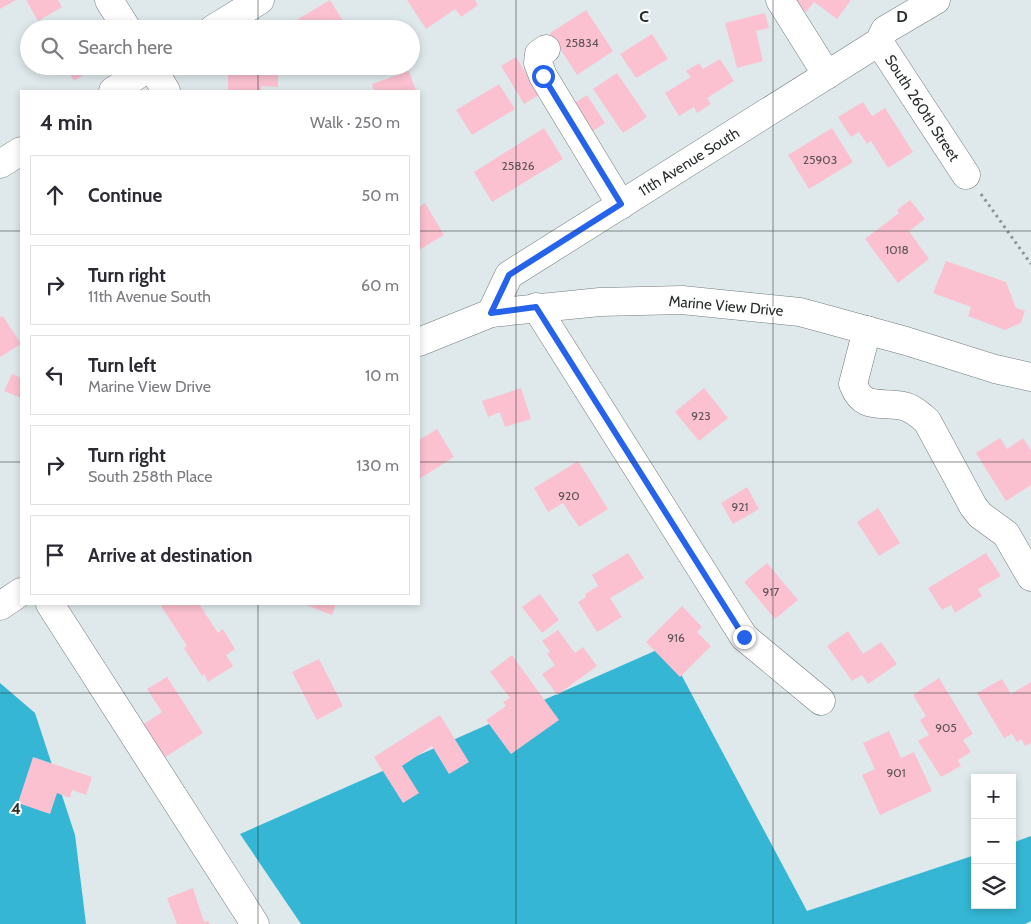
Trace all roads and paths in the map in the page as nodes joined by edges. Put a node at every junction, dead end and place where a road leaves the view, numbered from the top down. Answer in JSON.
{"nodes":[{"id":1,"x":109,"y":0,"type":"edge"},
{"id":2,"x":260,"y":0,"type":"edge"},
{"id":3,"x":780,"y":0,"type":"edge"},
{"id":4,"x":936,"y":0,"type":"edge"},
{"id":5,"x":121,"y":20,"type":"edge"},
{"id":6,"x":228,"y":20,"type":"edge"},
{"id":7,"x":879,"y":42,"type":"junction"},
{"id":8,"x":546,"y":49,"type":"dead end"},
{"id":9,"x":827,"y":74,"type":"junction"},
{"id":10,"x":137,"y":75,"type":"edge"},
{"id":11,"x":156,"y":75,"type":"edge"},
{"id":12,"x":115,"y":90,"type":"edge"},
{"id":13,"x":165,"y":90,"type":"edge"},
{"id":14,"x":20,"y":151,"type":"edge"},
{"id":15,"x":0,"y":164,"type":"edge"},
{"id":16,"x":966,"y":174,"type":"joint"},
{"id":17,"x":621,"y":204,"type":"junction"},
{"id":18,"x":1031,"y":264,"type":"edge"},
{"id":19,"x":536,"y":307,"type":"junction"},
{"id":20,"x":491,"y":313,"type":"junction"},
{"id":21,"x":867,"y":330,"type":"junction"},
{"id":22,"x":420,"y":342,"type":"edge"},
{"id":23,"x":1031,"y":377,"type":"edge"},
{"id":24,"x":1031,"y":577,"type":"edge"},
{"id":25,"x":20,"y":593,"type":"edge"},
{"id":26,"x":51,"y":605,"type":"edge"},
{"id":27,"x":0,"y":606,"type":"edge"},
{"id":28,"x":821,"y":700,"type":"dead end"},
{"id":29,"x":255,"y":924,"type":"edge"}],
"edges":[{"from":1,"to":5,"type":"street"},
{"from":2,"to":6,"type":"street"},
{"from":3,"to":9,"type":"street"},
{"from":4,"to":7,"type":"street","name":"11th Avenue South"},
{"from":7,"to":9,"type":"street","name":"11th Avenue South"},
{"from":7,"to":16,"type":"street","name":"South 260th Street"},
{"from":8,"to":17,"type":"street"},
{"from":9,"to":17,"type":"street","name":"11th Avenue South"},
{"from":10,"to":12,"type":"street"},
{"from":11,"to":13,"type":"street"},
{"from":14,"to":15,"type":"street"},
{"from":16,"to":18,"type":"path"},
{"from":17,"to":20,"type":"street","name":"11th Avenue South"},
{"from":19,"to":20,"type":"street","name":"Marine View Drive"},
{"from":19,"to":21,"type":"street","name":"Marine View Drive"},
{"from":19,"to":28,"type":"street"},
{"from":20,"to":22,"type":"street","name":"Marine View Drive"},
{"from":21,"to":23,"type":"street","name":"Marine View Drive"},
{"from":21,"to":24,"type":"street"},
{"from":25,"to":27,"type":"street"},
{"from":26,"to":29,"type":"street"}]}
